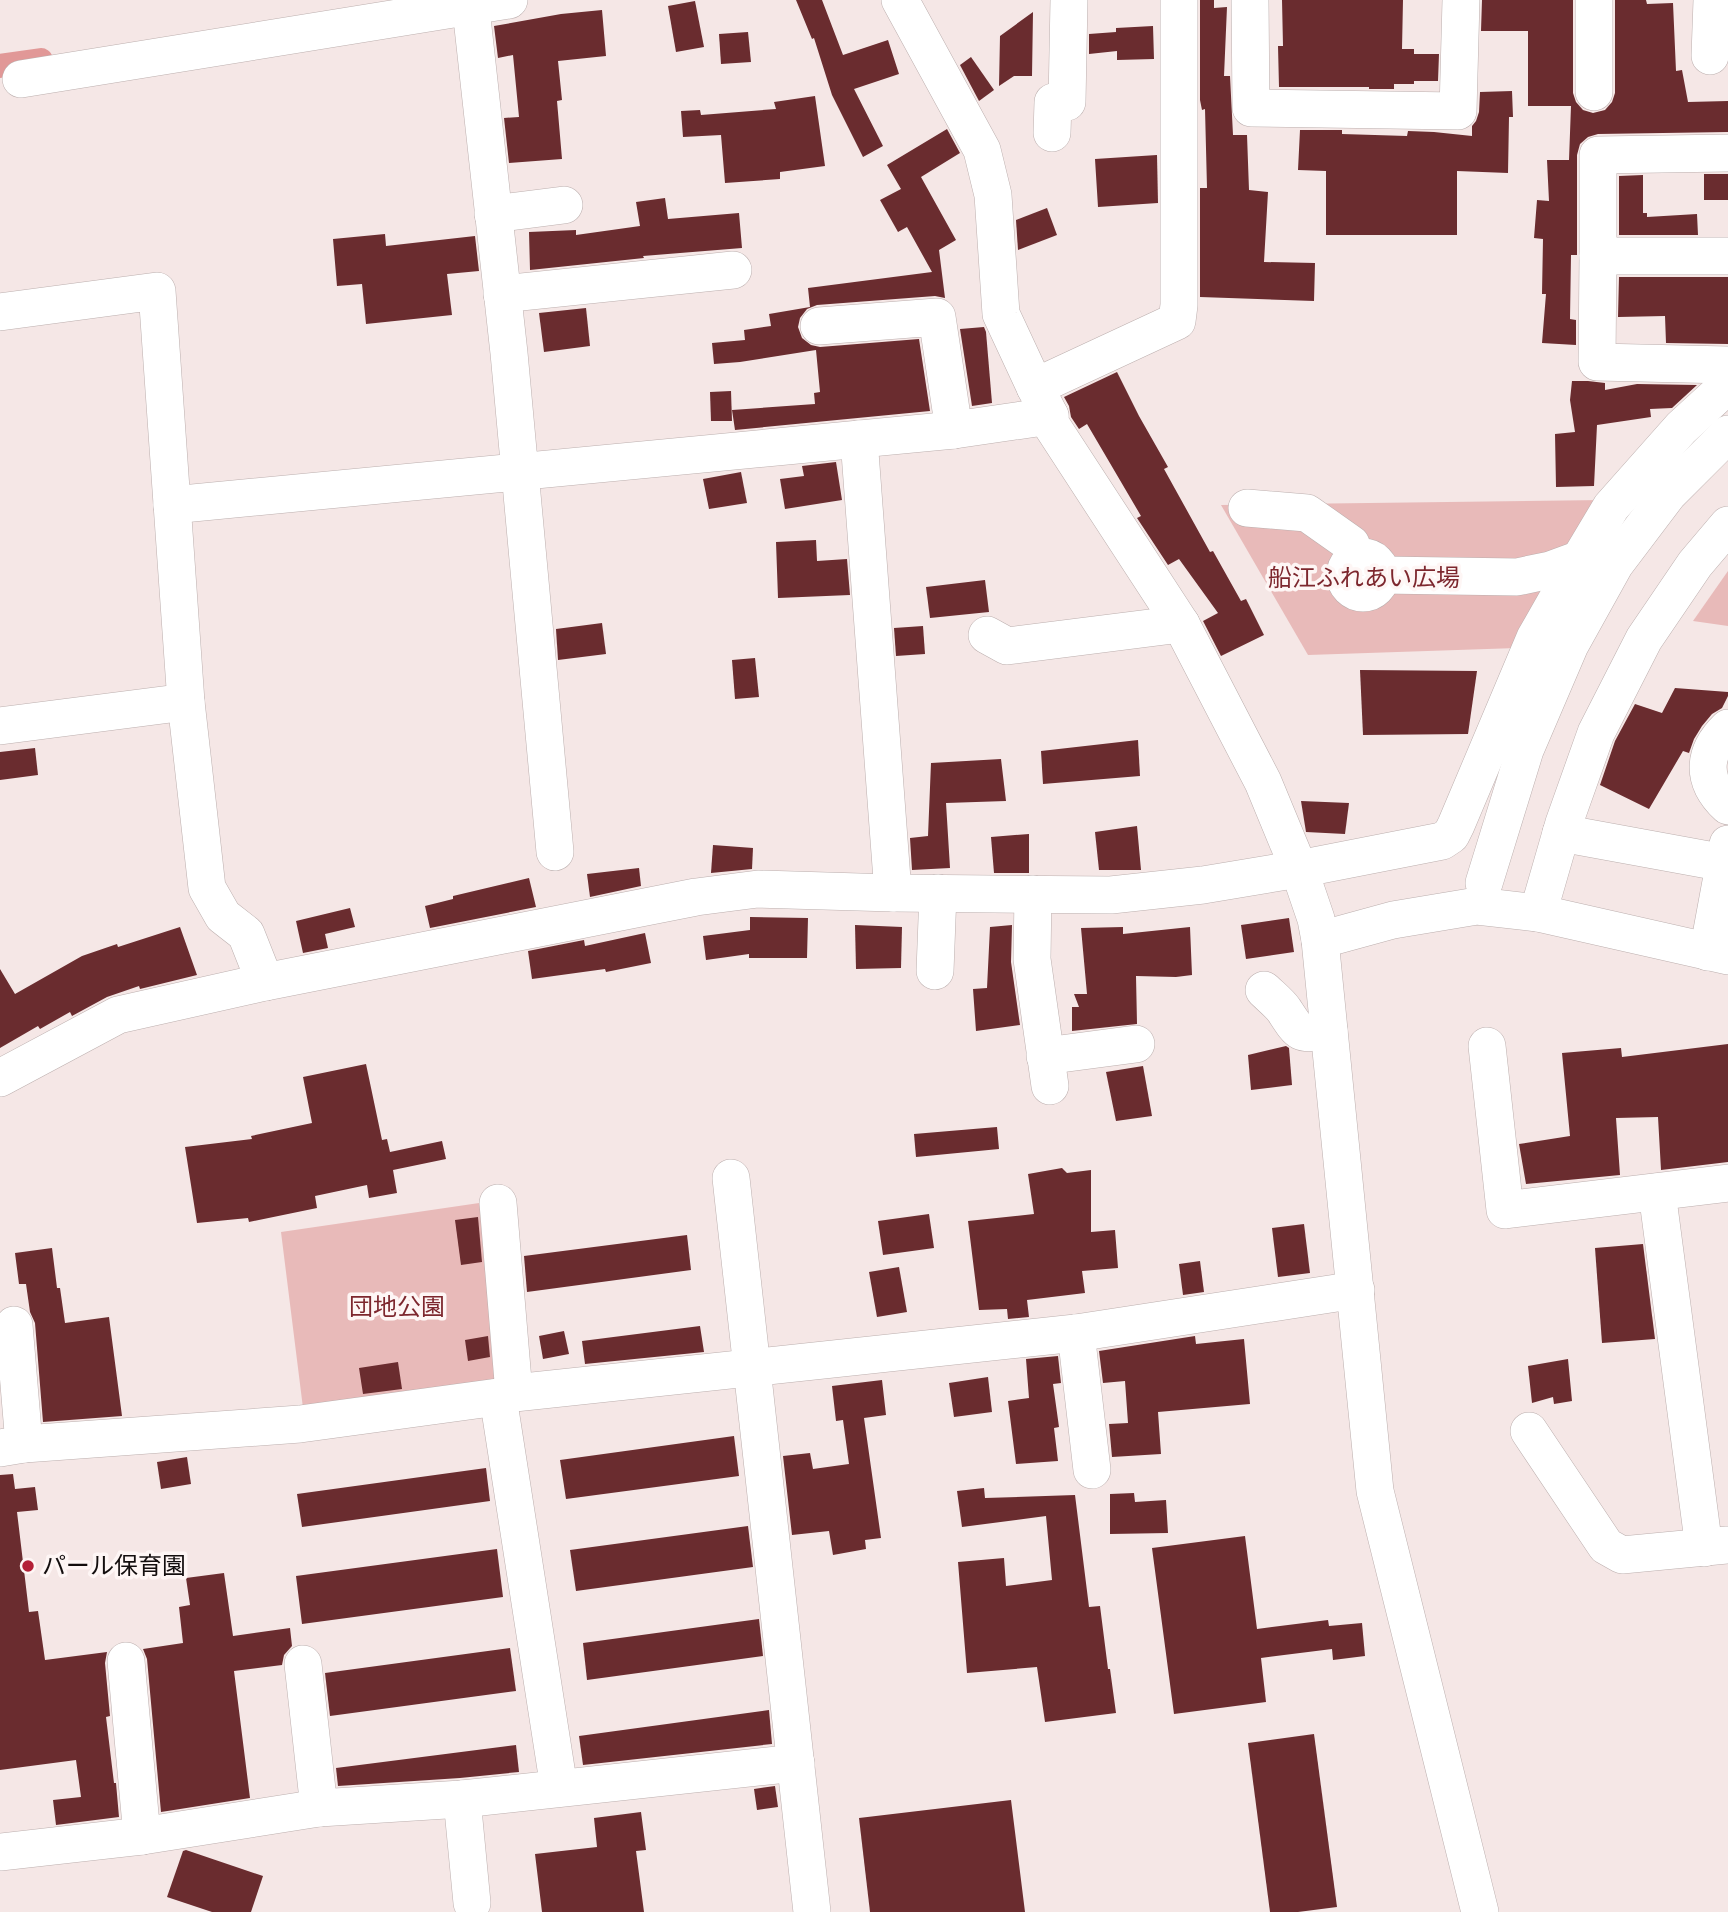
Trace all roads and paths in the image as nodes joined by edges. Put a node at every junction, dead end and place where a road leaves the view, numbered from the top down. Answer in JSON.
{"nodes":[{"id":1,"x":509,"y":0,"type":"edge"},
{"id":2,"x":900,"y":0,"type":"edge"},
{"id":3,"x":1069,"y":0,"type":"edge"},
{"id":4,"x":1179,"y":0,"type":"edge"},
{"id":5,"x":1250,"y":0,"type":"edge"},
{"id":6,"x":1461,"y":0,"type":"edge"},
{"id":7,"x":1594,"y":0,"type":"edge"},
{"id":8,"x":1712,"y":0,"type":"edge"},
{"id":9,"x":470,"y":3,"type":"edge"},
{"id":10,"x":1710,"y":56,"type":"dead end"},
{"id":11,"x":21,"y":79,"type":"dead end"},
{"id":12,"x":1594,"y":92,"type":"dead end"},
{"id":13,"x":1052,"y":133,"type":"dead end"},
{"id":14,"x":1728,"y":153,"type":"edge"},
{"id":15,"x":564,"y":205,"type":"dead end"},
{"id":16,"x":493,"y":214,"type":"junction"},
{"id":17,"x":1598,"y":256,"type":"junction"},
{"id":18,"x":1728,"y":256,"type":"edge"},
{"id":19,"x":733,"y":270,"type":"dead end"},
{"id":20,"x":502,"y":294,"type":"junction"},
{"id":21,"x":0,"y":312,"type":"edge"},
{"id":22,"x":819,"y":326,"type":"dead end"},
{"id":23,"x":1728,"y":365,"type":"edge"},
{"id":24,"x":1728,"y":385,"type":"edge"},
{"id":25,"x":1042,"y":401,"type":"junction"},
{"id":26,"x":873,"y":428,"type":"junction"},
{"id":27,"x":954,"y":430,"type":"junction"},
{"id":28,"x":1728,"y":434,"type":"edge"},
{"id":29,"x":520,"y":471,"type":"junction"},
{"id":30,"x":172,"y":505,"type":"junction"},
{"id":31,"x":1247,"y":508,"type":"dead end"},
{"id":32,"x":1728,"y":525,"type":"edge"},
{"id":33,"x":1580,"y":559,"type":"junction"},
{"id":34,"x":1517,"y":577,"type":"junction"},
{"id":35,"x":1551,"y":608,"type":"junction"},
{"id":36,"x":1181,"y":624,"type":"junction"},
{"id":37,"x":988,"y":635,"type":"dead end"},
{"id":38,"x":186,"y":702,"type":"junction"},
{"id":39,"x":0,"y":726,"type":"edge"},
{"id":40,"x":1728,"y":728,"type":"edge"},
{"id":41,"x":1728,"y":806,"type":"edge"},
{"id":42,"x":1561,"y":833,"type":"junction"},
{"id":43,"x":555,"y":852,"type":"dead end"},
{"id":44,"x":1726,"y":853,"type":"edge"},
{"id":45,"x":1299,"y":869,"type":"junction"},
{"id":46,"x":1484,"y":883,"type":"dead end"},
{"id":47,"x":938,"y":892,"type":"junction"},
{"id":48,"x":893,"y":893,"type":"junction"},
{"id":49,"x":1033,"y":894,"type":"junction"},
{"id":50,"x":1538,"y":913,"type":"junction"},
{"id":51,"x":1320,"y":940,"type":"junction"},
{"id":52,"x":1718,"y":954,"type":"edge"},
{"id":53,"x":935,"y":971,"type":"dead end"},
{"id":54,"x":265,"y":982,"type":"junction"},
{"id":55,"x":1264,"y":990,"type":"dead end"},
{"id":56,"x":1329,"y":1031,"type":"junction"},
{"id":57,"x":1136,"y":1044,"type":"dead end"},
{"id":58,"x":1487,"y":1046,"type":"dead end"},
{"id":59,"x":0,"y":1078,"type":"edge"},
{"id":60,"x":731,"y":1178,"type":"dead end"},
{"id":61,"x":1728,"y":1183,"type":"edge"},
{"id":62,"x":1657,"y":1192,"type":"junction"},
{"id":63,"x":498,"y":1203,"type":"dead end"},
{"id":64,"x":1356,"y":1290,"type":"junction"},
{"id":65,"x":14,"y":1325,"type":"dead end"},
{"id":66,"x":1076,"y":1333,"type":"junction"},
{"id":67,"x":753,"y":1368,"type":"junction"},
{"id":68,"x":506,"y":1395,"type":"junction"},
{"id":69,"x":1529,"y":1431,"type":"dead end"},
{"id":70,"x":12,"y":1446,"type":"edge"},
{"id":71,"x":1092,"y":1471,"type":"dead end"},
{"id":72,"x":1716,"y":1547,"type":"edge"},
{"id":73,"x":126,"y":1661,"type":"dead end"},
{"id":74,"x":303,"y":1664,"type":"dead end"},
{"id":75,"x":796,"y":1763,"type":"junction"},
{"id":76,"x":559,"y":1788,"type":"junction"},
{"id":77,"x":462,"y":1799,"type":"junction"},
{"id":78,"x":319,"y":1808,"type":"junction"},
{"id":79,"x":142,"y":1836,"type":"junction"},
{"id":80,"x":0,"y":1852,"type":"edge"},
{"id":81,"x":472,"y":1903,"type":"dead end"},
{"id":82,"x":812,"y":1912,"type":"edge"},
{"id":83,"x":1480,"y":1912,"type":"edge"}],
"edges":[{"from":1,"to":9,"type":"street"},
{"from":2,"to":25,"type":"street"},
{"from":3,"to":13,"type":"street"},
{"from":4,"to":25,"type":"street"},
{"from":5,"to":6,"type":"street"},
{"from":7,"to":12,"type":"street"},
{"from":8,"to":10,"type":"street"},
{"from":9,"to":11,"type":"street"},
{"from":9,"to":16,"type":"street"},
{"from":14,"to":17,"type":"street"},
{"from":15,"to":16,"type":"street"},
{"from":16,"to":20,"type":"street"},
{"from":17,"to":18,"type":"street"},
{"from":17,"to":23,"type":"street"},
{"from":19,"to":20,"type":"street"},
{"from":20,"to":29,"type":"street"},
{"from":21,"to":30,"type":"street"},
{"from":22,"to":27,"type":"street"},
{"from":24,"to":33,"type":"street"},
{"from":25,"to":27,"type":"street"},
{"from":25,"to":36,"type":"street"},
{"from":26,"to":27,"type":"street"},
{"from":26,"to":29,"type":"street"},
{"from":26,"to":48,"type":"street"},
{"from":28,"to":46,"type":"street"},
{"from":29,"to":30,"type":"street"},
{"from":29,"to":43,"type":"street"},
{"from":30,"to":38,"type":"street"},
{"from":31,"to":34,"type":"street"},
{"from":32,"to":42,"type":"street"},
{"from":33,"to":34,"type":"street"},
{"from":33,"to":35,"type":"street"},
{"from":34,"to":35,"type":"street"},
{"from":35,"to":45,"type":"street"},
{"from":36,"to":37,"type":"street"},
{"from":36,"to":45,"type":"street"},
{"from":38,"to":39,"type":"street"},
{"from":38,"to":54,"type":"street"},
{"from":40,"to":41,"type":"street"},
{"from":42,"to":44,"type":"street"},
{"from":42,"to":50,"type":"street"},
{"from":44,"to":52,"type":"street"},
{"from":45,"to":49,"type":"street"},
{"from":45,"to":51,"type":"street"},
{"from":47,"to":48,"type":"street"},
{"from":47,"to":49,"type":"street"},
{"from":47,"to":53,"type":"street"},
{"from":48,"to":54,"type":"street"},
{"from":49,"to":57,"type":"street"},
{"from":50,"to":51,"type":"street"},
{"from":50,"to":52,"type":"street"},
{"from":51,"to":56,"type":"street"},
{"from":54,"to":59,"type":"street"},
{"from":55,"to":56,"type":"street"},
{"from":56,"to":64,"type":"street"},
{"from":58,"to":62,"type":"street"},
{"from":60,"to":67,"type":"street"},
{"from":61,"to":62,"type":"street"},
{"from":62,"to":72,"type":"street"},
{"from":63,"to":68,"type":"street"},
{"from":64,"to":66,"type":"street"},
{"from":64,"to":83,"type":"street"},
{"from":65,"to":70,"type":"street"},
{"from":66,"to":67,"type":"street"},
{"from":66,"to":71,"type":"street"},
{"from":67,"to":68,"type":"street"},
{"from":67,"to":75,"type":"street"},
{"from":68,"to":70,"type":"street"},
{"from":68,"to":76,"type":"street"},
{"from":69,"to":72,"type":"street"},
{"from":73,"to":79,"type":"street"},
{"from":74,"to":78,"type":"street"},
{"from":75,"to":76,"type":"street"},
{"from":75,"to":82,"type":"street"},
{"from":76,"to":77,"type":"street"},
{"from":77,"to":78,"type":"street"},
{"from":77,"to":81,"type":"street"},
{"from":78,"to":79,"type":"street"},
{"from":79,"to":80,"type":"street"}]}
